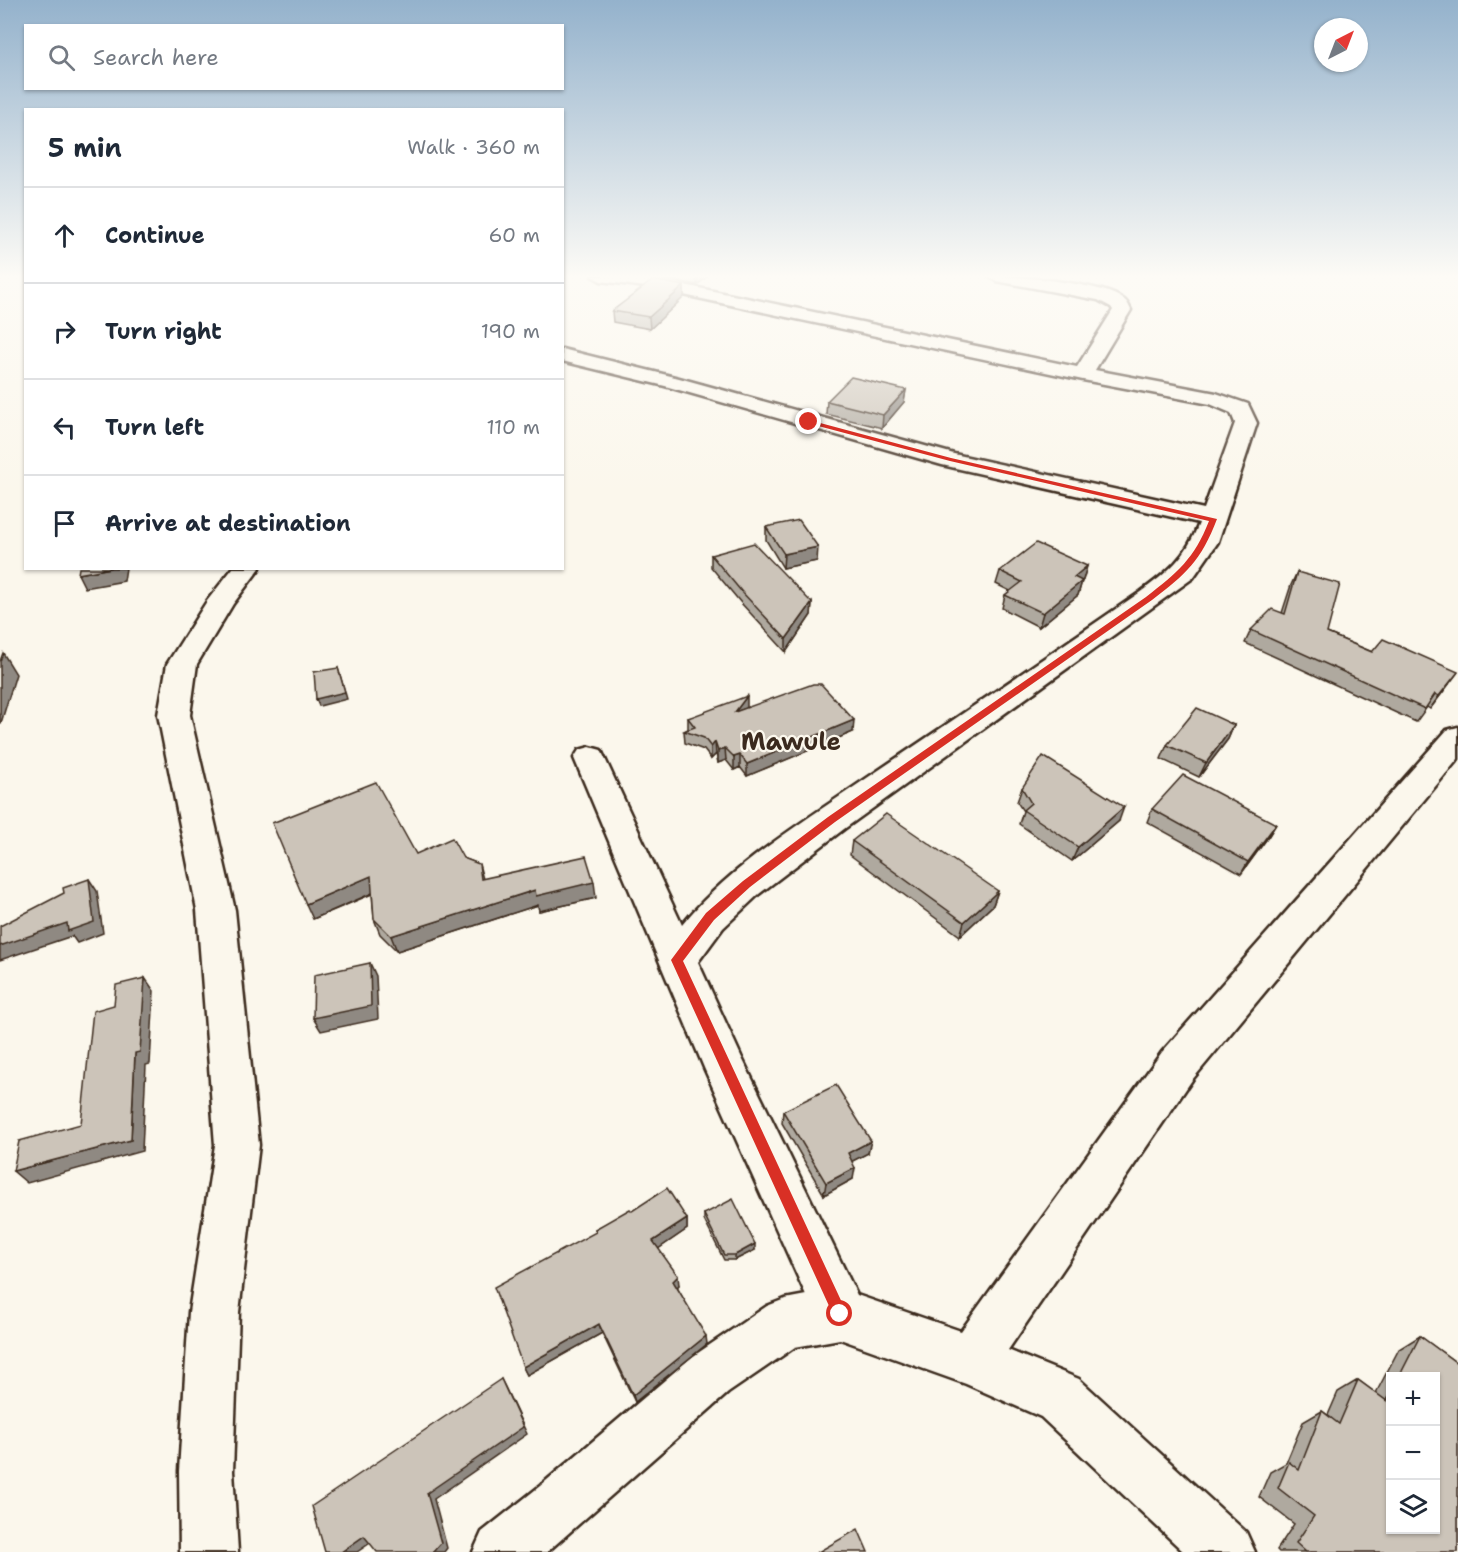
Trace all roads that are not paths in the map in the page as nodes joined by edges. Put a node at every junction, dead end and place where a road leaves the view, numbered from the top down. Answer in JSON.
{"nodes":[{"id":1,"x":963,"y":348,"type":"edge"},
{"id":2,"x":1099,"y":348,"type":"edge"},
{"id":3,"x":564,"y":356,"type":"edge"},
{"id":4,"x":1083,"y":374,"type":"junction"},
{"id":5,"x":1213,"y":519,"type":"junction"},
{"id":6,"x":245,"y":570,"type":"edge"},
{"id":7,"x":1458,"y":738,"type":"edge"},
{"id":8,"x":590,"y":758,"type":"dead end"},
{"id":9,"x":677,"y":960,"type":"junction"},
{"id":10,"x":840,"y":1314,"type":"junction"},
{"id":11,"x":971,"y":1360,"type":"junction"},
{"id":12,"x":209,"y":1552,"type":"edge"},
{"id":13,"x":502,"y":1552,"type":"edge"},
{"id":14,"x":1226,"y":1552,"type":"edge"}],
"edges":[{"from":1,"to":4,"type":"street"},
{"from":2,"to":4,"type":"street"},
{"from":3,"to":5,"type":"street"},
{"from":4,"to":5,"type":"street"},
{"from":5,"to":9,"type":"street"},
{"from":6,"to":12,"type":"street"},
{"from":7,"to":11,"type":"street"},
{"from":8,"to":9,"type":"street"},
{"from":9,"to":10,"type":"street"},
{"from":10,"to":11,"type":"street"},
{"from":10,"to":13,"type":"street"},
{"from":11,"to":14,"type":"street"}]}
